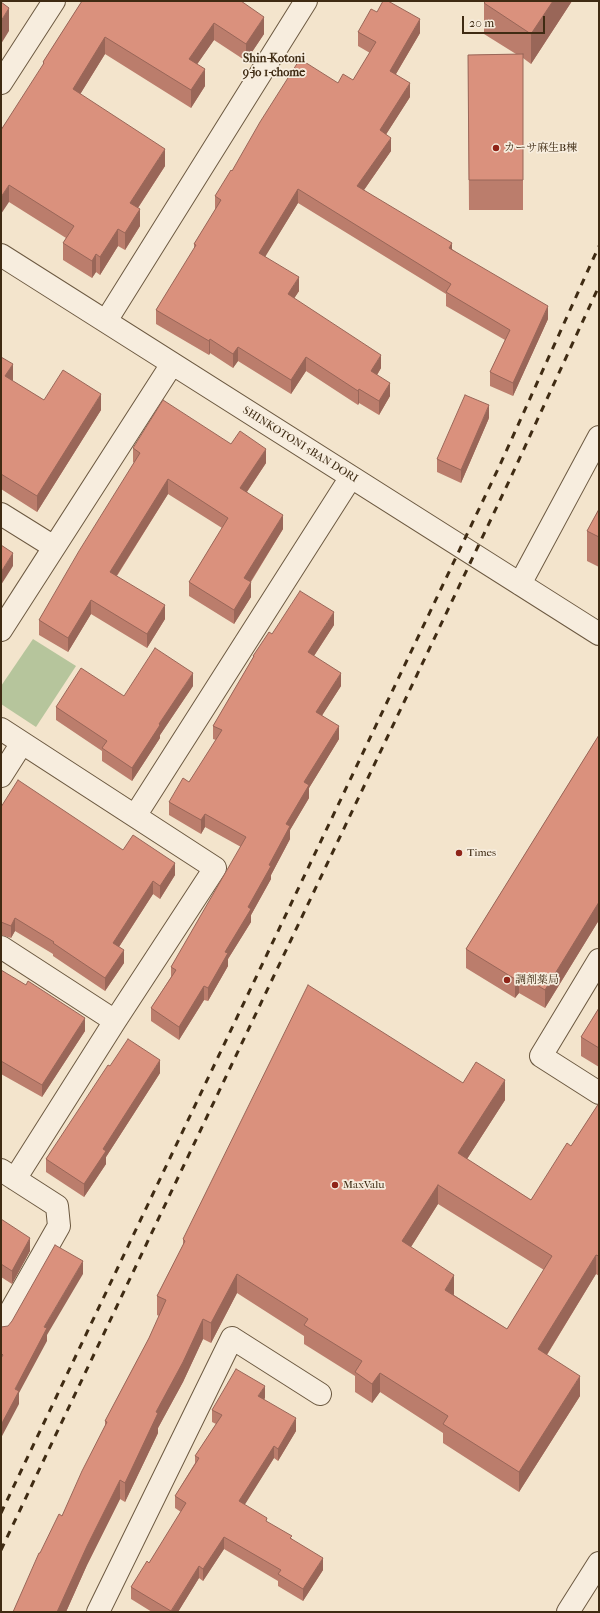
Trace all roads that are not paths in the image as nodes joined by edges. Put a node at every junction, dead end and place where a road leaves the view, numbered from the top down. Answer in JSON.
{"nodes":[{"id":1,"x":54,"y":1,"type":"edge"},
{"id":2,"x":306,"y":1,"type":"edge"},
{"id":3,"x":1,"y":83,"type":"edge"},
{"id":4,"x":1,"y":255,"type":"edge"},
{"id":5,"x":106,"y":321,"type":"junction"},
{"id":6,"x":172,"y":364,"type":"junction"},
{"id":7,"x":599,"y":437,"type":"edge"},
{"id":8,"x":351,"y":478,"type":"junction"},
{"id":9,"x":1,"y":514,"type":"edge"},
{"id":10,"x":54,"y":547,"type":"junction"},
{"id":11,"x":520,"y":584,"type":"junction"},
{"id":12,"x":1,"y":630,"type":"edge"},
{"id":13,"x":599,"y":634,"type":"edge"},
{"id":14,"x":1,"y":729,"type":"edge"},
{"id":15,"x":22,"y":743,"type":"junction"},
{"id":16,"x":1,"y":776,"type":"edge"},
{"id":17,"x":135,"y":816,"type":"junction"},
{"id":18,"x":1,"y":948,"type":"edge"},
{"id":19,"x":599,"y":960,"type":"edge"},
{"id":20,"x":114,"y":1021,"type":"junction"},
{"id":21,"x":599,"y":1093,"type":"edge"},
{"id":22,"x":8,"y":1174,"type":"edge"},
{"id":23,"x":1,"y":1328,"type":"edge"},
{"id":24,"x":320,"y":1394,"type":"dead end"},
{"id":25,"x":599,"y":1563,"type":"edge"},
{"id":26,"x":98,"y":1612,"type":"edge"},
{"id":27,"x":568,"y":1612,"type":"edge"}],
"edges":[{"from":1,"to":3,"type":"street"},
{"from":2,"to":5,"type":"street"},
{"from":4,"to":5,"type":"street","name":"SHINKOTONI 5BAN DORI"},
{"from":5,"to":6,"type":"street","name":"SHINKOTONI 5BAN DORI"},
{"from":6,"to":8,"type":"street","name":"SHINKOTONI 5BAN DORI"},
{"from":6,"to":10,"type":"street"},
{"from":7,"to":11,"type":"street"},
{"from":8,"to":11,"type":"street","name":"SHINKOTONI 5BAN DORI"},
{"from":8,"to":17,"type":"street"},
{"from":9,"to":10,"type":"street"},
{"from":10,"to":12,"type":"street"},
{"from":11,"to":13,"type":"street","name":"SHINKOTONI 5BAN DORI"},
{"from":14,"to":15,"type":"street"},
{"from":15,"to":16,"type":"street"},
{"from":15,"to":17,"type":"street"},
{"from":17,"to":20,"type":"street"},
{"from":18,"to":20,"type":"street"},
{"from":19,"to":21,"type":"street"},
{"from":20,"to":22,"type":"street"},
{"from":22,"to":23,"type":"street"},
{"from":24,"to":26,"type":"street"},
{"from":25,"to":27,"type":"street"}]}
